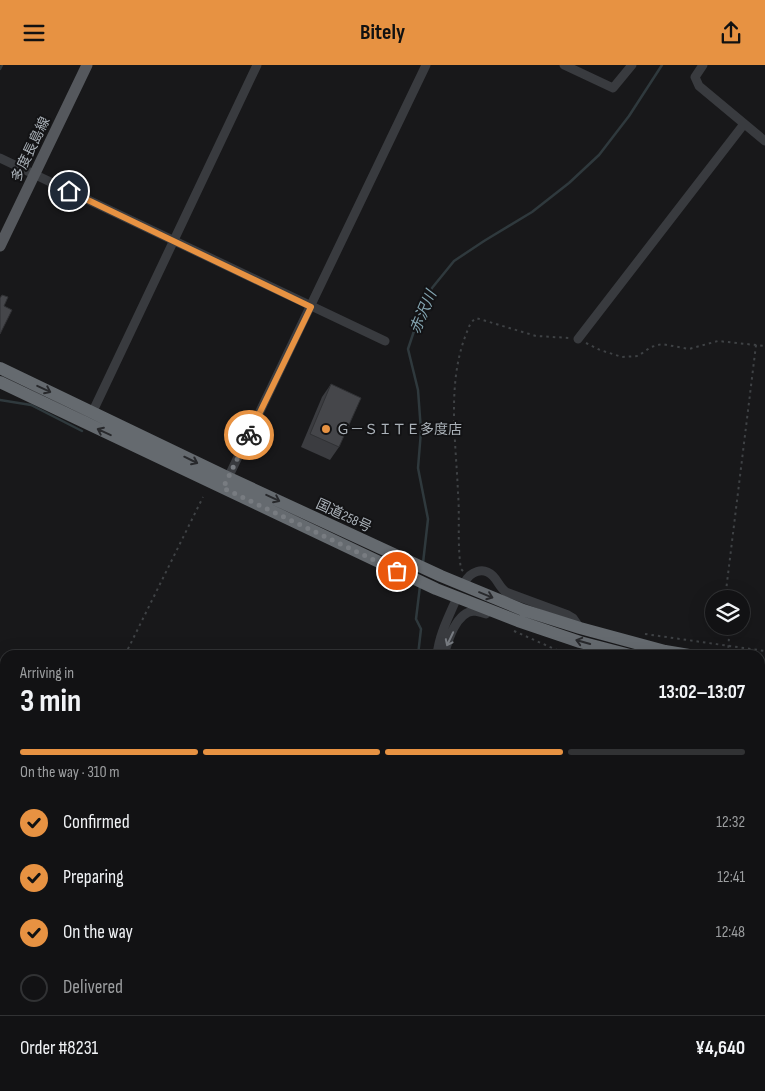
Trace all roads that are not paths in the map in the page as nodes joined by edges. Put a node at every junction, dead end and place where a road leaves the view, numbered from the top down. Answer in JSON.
{"nodes":[{"id":1,"x":87,"y":65,"type":"edge"},
{"id":2,"x":257,"y":65,"type":"edge"},
{"id":3,"x":426,"y":65,"type":"edge"},
{"id":4,"x":564,"y":65,"type":"edge"},
{"id":5,"x":632,"y":65,"type":"edge"},
{"id":6,"x":703,"y":65,"type":"edge"},
{"id":7,"x":744,"y":124,"type":"junction"},
{"id":8,"x":765,"y":141,"type":"edge"},
{"id":9,"x":0,"y":158,"type":"edge"},
{"id":10,"x":34,"y":175,"type":"junction"},
{"id":11,"x":173,"y":240,"type":"junction"},
{"id":12,"x":0,"y":246,"type":"edge"},
{"id":13,"x":311,"y":307,"type":"junction"},
{"id":14,"x":578,"y":339,"type":"road end"},
{"id":15,"x":385,"y":341,"type":"dead end"},
{"id":16,"x":0,"y":368,"type":"edge"},
{"id":17,"x":0,"y":382,"type":"edge"},
{"id":18,"x":93,"y":411,"type":"junction"},
{"id":19,"x":226,"y":483,"type":"junction"},
{"id":20,"x":467,"y":579,"type":"road end"},
{"id":21,"x":456,"y":602,"type":"dead end"},
{"id":22,"x":515,"y":626,"type":"junction"},
{"id":23,"x":580,"y":628,"type":"junction"},
{"id":24,"x":438,"y":650,"type":"edge"},
{"id":25,"x":446,"y":650,"type":"edge"},
{"id":26,"x":611,"y":650,"type":"edge"},
{"id":27,"x":661,"y":650,"type":"edge"}],
"edges":[{"from":1,"to":10,"type":"main road","name":"多度長島線"},
{"from":2,"to":11,"type":"street"},
{"from":3,"to":13,"type":"street"},
{"from":4,"to":5,"type":"street"},
{"from":6,"to":7,"type":"street"},
{"from":7,"to":8,"type":"street"},
{"from":7,"to":14,"type":"street"},
{"from":9,"to":10,"type":"street"},
{"from":10,"to":11,"type":"street"},
{"from":10,"to":12,"type":"main road","name":"多度長島線"},
{"from":11,"to":13,"type":"street"},
{"from":11,"to":18,"type":"street"},
{"from":13,"to":15,"type":"street"},
{"from":13,"to":19,"type":"street"},
{"from":16,"to":18,"type":"highway","name":"国道258号","one_way":true},
{"from":19,"to":17,"type":"highway","name":"国道258号","one_way":true},
{"from":18,"to":19,"type":"highway","name":"国道258号","one_way":true},
{"from":19,"to":22,"type":"highway","name":"国道258号"},
{"from":19,"to":23,"type":"highway","name":"国道258号","one_way":true},
{"from":20,"to":23,"type":"street"},
{"from":21,"to":24,"type":"street"},
{"from":22,"to":25,"type":"street","one_way":true},
{"from":26,"to":22,"type":"highway","name":"国道258号","one_way":true},
{"from":23,"to":27,"type":"highway","name":"国道258号"}]}
